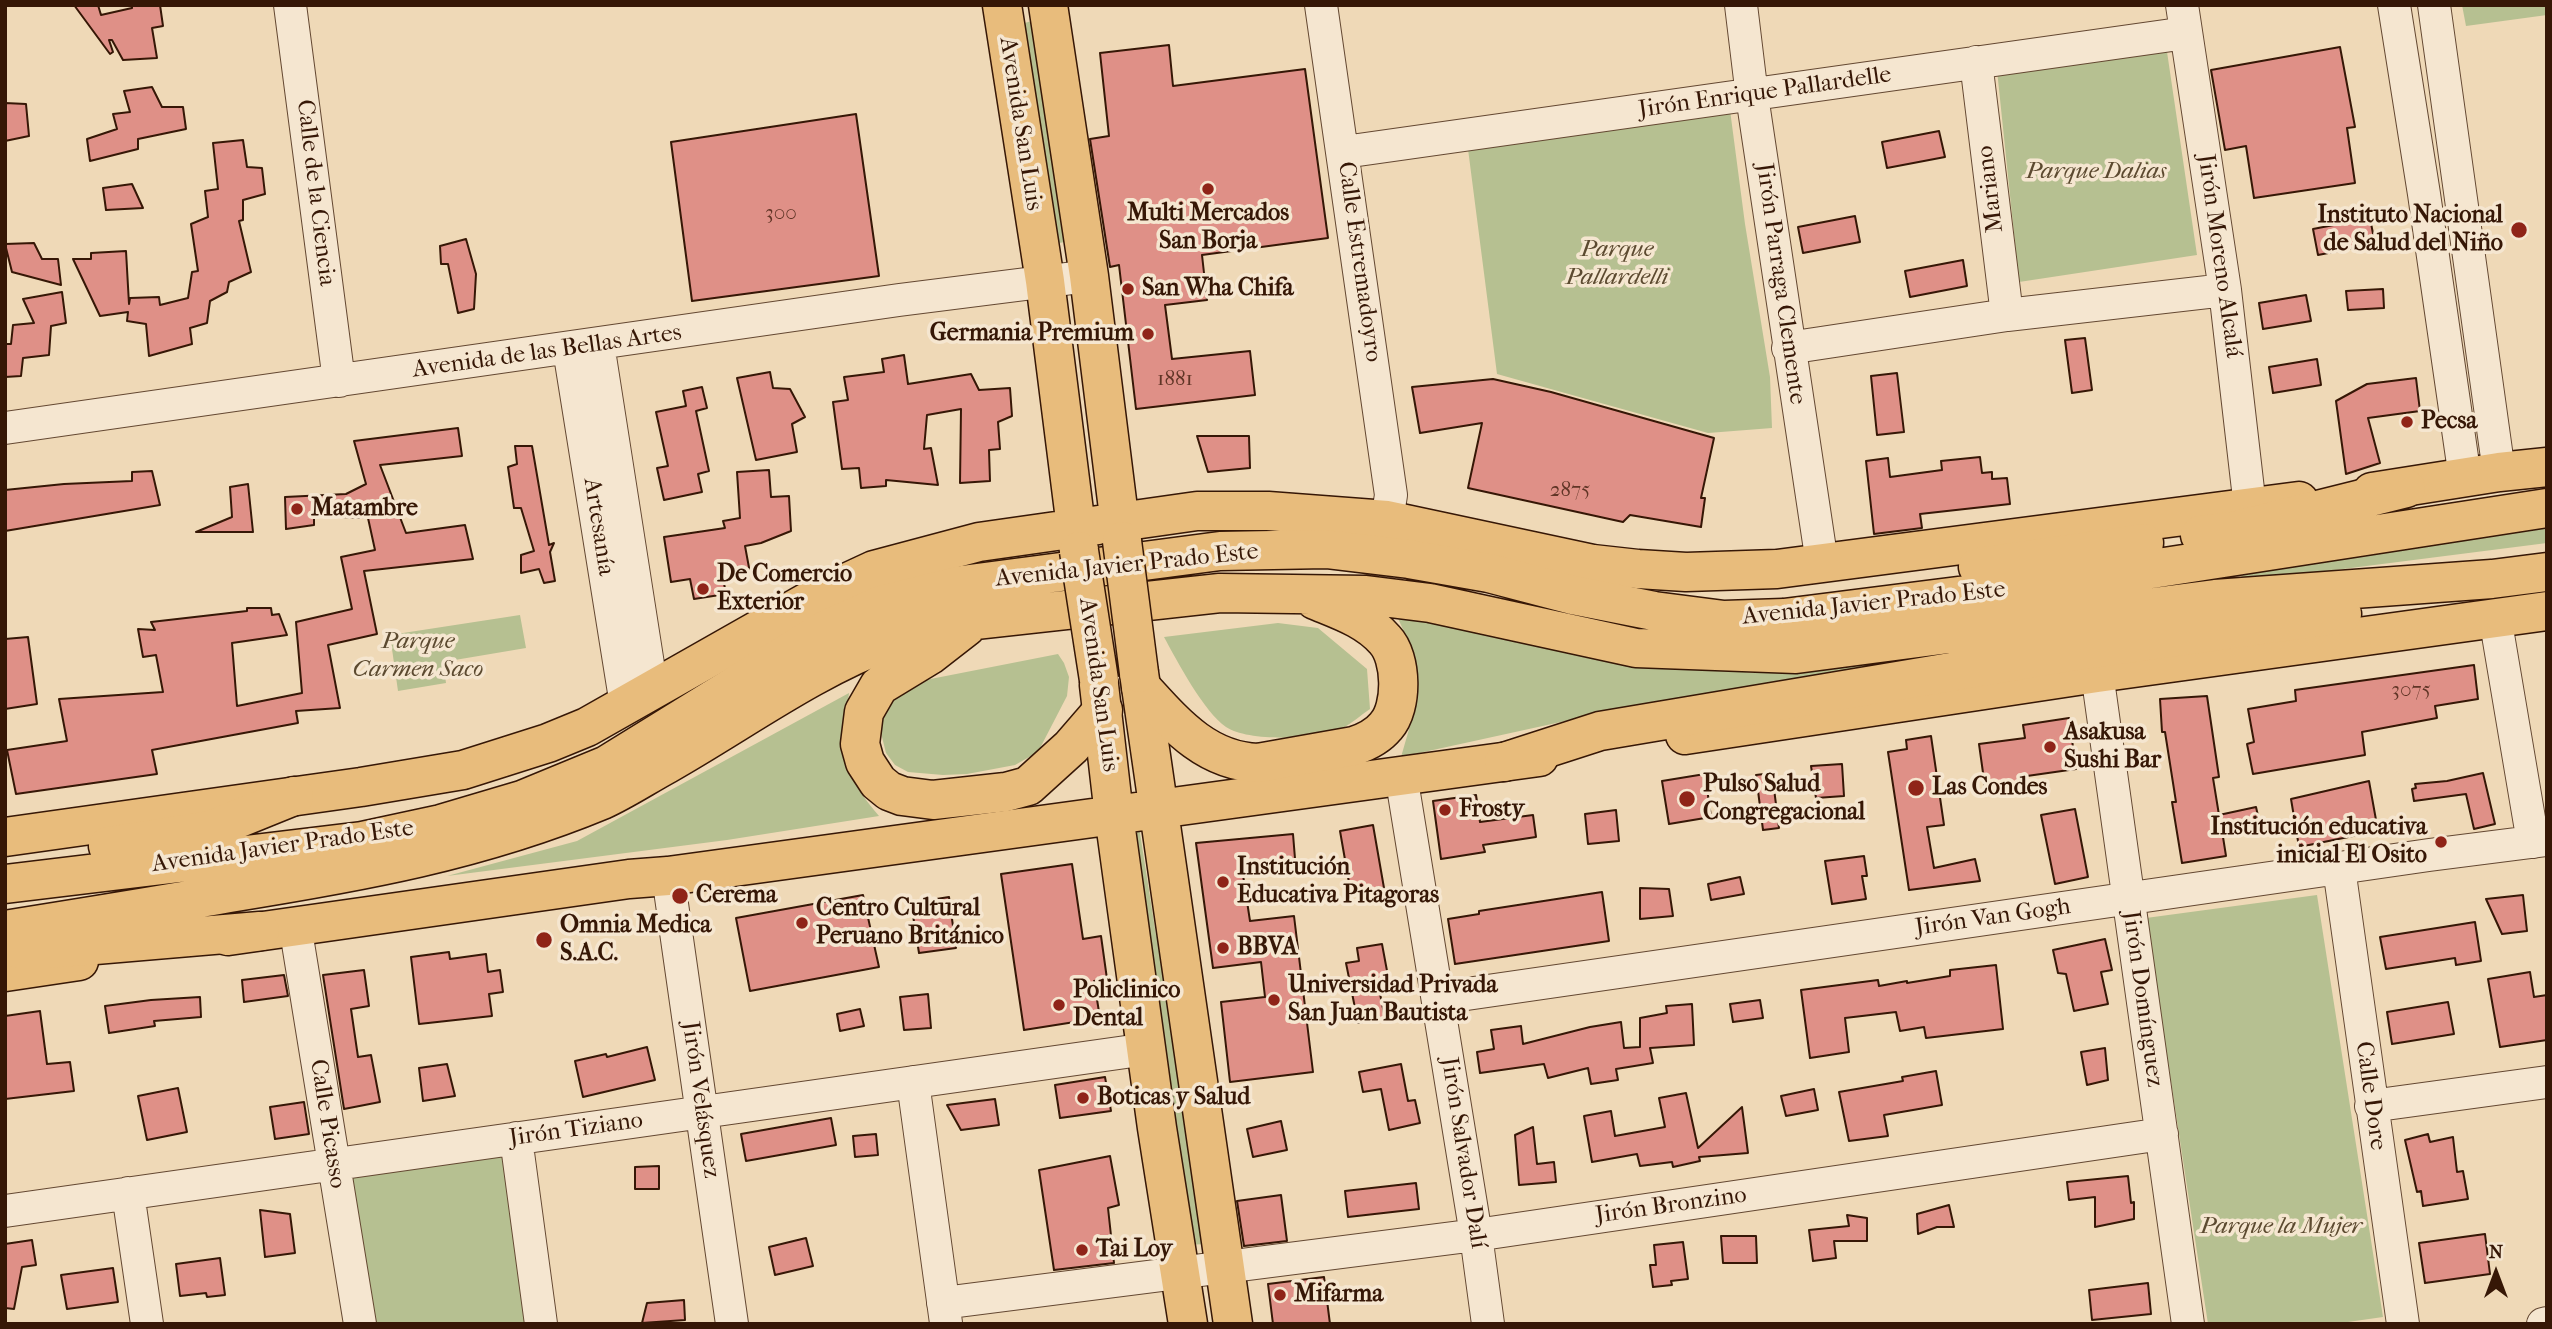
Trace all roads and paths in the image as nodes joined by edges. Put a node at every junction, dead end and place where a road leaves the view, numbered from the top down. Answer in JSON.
{"nodes":[{"id":1,"x":290,"y":5,"type":"edge"},
{"id":2,"x":1002,"y":5,"type":"edge"},
{"id":3,"x":1048,"y":5,"type":"edge"},
{"id":4,"x":1321,"y":5,"type":"edge"},
{"id":5,"x":1741,"y":5,"type":"edge"},
{"id":6,"x":2394,"y":5,"type":"edge"},
{"id":7,"x":2434,"y":5,"type":"edge"},
{"id":8,"x":2184,"y":19,"type":"edge"},
{"id":9,"x":1976,"y":62,"type":"junction"},
{"id":10,"x":1752,"y":96,"type":"junction"},
{"id":11,"x":1344,"y":152,"type":"junction"},
{"id":12,"x":2462,"y":202,"type":"junction"},
{"id":13,"x":2427,"y":208,"type":"junction"},
{"id":14,"x":1088,"y":276,"type":"junction"},
{"id":15,"x":1045,"y":282,"type":"junction"},
{"id":16,"x":2225,"y":290,"type":"junction"},
{"id":17,"x":2007,"y":316,"type":"junction"},
{"id":18,"x":584,"y":347,"type":"junction"},
{"id":19,"x":1788,"y":348,"type":"junction"},
{"id":20,"x":339,"y":381,"type":"junction"},
{"id":21,"x":5,"y":428,"type":"edge"},
{"id":22,"x":2547,"y":467,"type":"edge"},
{"id":23,"x":2482,"y":475,"type":"junction"},
{"id":24,"x":2406,"y":488,"type":"junction"},
{"id":25,"x":2250,"y":508,"type":"junction"},
{"id":26,"x":2547,"y":509,"type":"edge"},
{"id":27,"x":1387,"y":520,"type":"junction"},
{"id":28,"x":1120,"y":532,"type":"junction"},
{"id":29,"x":1078,"y":540,"type":"junction"},
{"id":30,"x":1822,"y":563,"type":"junction"},
{"id":31,"x":2547,"y":572,"type":"edge"},
{"id":32,"x":2492,"y":579,"type":"junction"},
{"id":33,"x":1300,"y":593,"type":"junction"},
{"id":34,"x":1573,"y":595,"type":"junction"},
{"id":35,"x":2547,"y":611,"type":"edge"},
{"id":36,"x":2495,"y":617,"type":"junction"},
{"id":37,"x":975,"y":620,"type":"junction"},
{"id":38,"x":2097,"y":673,"type":"junction"},
{"id":39,"x":1140,"y":680,"type":"junction"},
{"id":40,"x":1101,"y":695,"type":"junction"},
{"id":41,"x":639,"y":697,"type":"junction"},
{"id":42,"x":1504,"y":762,"type":"junction"},
{"id":43,"x":1401,"y":775,"type":"junction"},
{"id":44,"x":294,"y":796,"type":"junction"},
{"id":45,"x":1158,"y":809,"type":"junction"},
{"id":46,"x":1114,"y":815,"type":"junction"},
{"id":47,"x":5,"y":836,"type":"edge"},
{"id":48,"x":2540,"y":841,"type":"edge"},
{"id":49,"x":5,"y":862,"type":"edge"},
{"id":50,"x":2339,"y":868,"type":"junction"},
{"id":51,"x":668,"y":876,"type":"junction"},
{"id":52,"x":5,"y":884,"type":"edge"},
{"id":53,"x":2128,"y":898,"type":"junction"},
{"id":54,"x":278,"y":928,"type":"junction"},
{"id":55,"x":5,"y":930,"type":"edge"},
{"id":56,"x":5,"y":949,"type":"edge"},
{"id":57,"x":5,"y":972,"type":"edge"},
{"id":58,"x":1439,"y":998,"type":"junction"},
{"id":59,"x":1147,"y":1049,"type":"junction"},
{"id":60,"x":914,"y":1082,"type":"junction"},
{"id":61,"x":2547,"y":1082,"type":"edge"},
{"id":62,"x":2371,"y":1106,"type":"junction"},
{"id":63,"x":701,"y":1112,"type":"junction"},
{"id":64,"x":2162,"y":1134,"type":"junction"},
{"id":65,"x":516,"y":1138,"type":"junction"},
{"id":66,"x":334,"y":1164,"type":"junction"},
{"id":67,"x":128,"y":1193,"type":"junction"},
{"id":68,"x":5,"y":1211,"type":"edge"},
{"id":69,"x":1476,"y":1235,"type":"junction"},
{"id":70,"x":1225,"y":1266,"type":"junction"},
{"id":71,"x":1180,"y":1272,"type":"junction"},
{"id":72,"x":944,"y":1314,"type":"edge"},
{"id":73,"x":147,"y":1324,"type":"edge"},
{"id":74,"x":360,"y":1324,"type":"edge"},
{"id":75,"x":541,"y":1324,"type":"edge"},
{"id":76,"x":732,"y":1324,"type":"edge"},
{"id":77,"x":1188,"y":1324,"type":"edge"},
{"id":78,"x":1233,"y":1324,"type":"edge"},
{"id":79,"x":1488,"y":1324,"type":"edge"},
{"id":80,"x":2188,"y":1324,"type":"edge"},
{"id":81,"x":2403,"y":1324,"type":"edge"}],
"edges":[{"from":1,"to":20,"type":"street","name":"Calle de la Ciencia"},
{"from":2,"to":15,"type":"main road","name":"Avenida San Luis"},
{"from":3,"to":14,"type":"main road","name":"Avenida San Luis"},
{"from":4,"to":11,"type":"street","name":"Calle Estremadoyro"},
{"from":5,"to":10,"type":"street","name":"Jirón Parraga Clemente"},
{"from":6,"to":13,"type":"street"},
{"from":7,"to":12,"type":"street"},
{"from":8,"to":9,"type":"street","name":"Jirón Enrique Pallardelle"},
{"from":8,"to":16,"type":"street","name":"Jirón Moreno Alcalá"},
{"from":9,"to":10,"type":"street","name":"Jirón Enrique Pallardelle"},
{"from":9,"to":17,"type":"street","name":"Mariano"},
{"from":10,"to":11,"type":"street","name":"Jirón Enrique Pallardelle"},
{"from":10,"to":19,"type":"street","name":"Jirón Parraga Clemente"},
{"from":11,"to":27,"type":"street","name":"Calle Estremadoyro"},
{"from":12,"to":13,"type":"street"},
{"from":12,"to":23,"type":"street"},
{"from":13,"to":23,"type":"street"},
{"from":14,"to":15,"type":"street","name":"Avenida de las Bellas Artes"},
{"from":14,"to":28,"type":"main road","name":"Avenida San Luis"},
{"from":15,"to":18,"type":"street","name":"Avenida de las Bellas Artes"},
{"from":15,"to":29,"type":"main road","name":"Avenida San Luis"},
{"from":16,"to":17,"type":"street"},
{"from":16,"to":25,"type":"street","name":"Jirón Moreno Alcalá"},
{"from":17,"to":19,"type":"street"},
{"from":18,"to":20,"type":"street","name":"Avenida de las Bellas Artes"},
{"from":18,"to":41,"type":"street","name":"Artesanía"},
{"from":19,"to":30,"type":"street","name":"Jirón Parraga Clemente"},
{"from":20,"to":21,"type":"street","name":"Avenida de las Bellas Artes"},
{"from":22,"to":23,"type":"main road","name":"Avenida Javier Prado Este"},
{"from":23,"to":24,"type":"main road","name":"Avenida Javier Prado Este"},
{"from":24,"to":25,"type":"main road","name":"Avenida Javier Prado Este"},
{"from":24,"to":34,"type":"main road"},
{"from":25,"to":30,"type":"main road","name":"Avenida Javier Prado Este"},
{"from":26,"to":34,"type":"main road","name":"Avenida Javier Prado Este"},
{"from":27,"to":28,"type":"main road","name":"Avenida Javier Prado Este"},
{"from":27,"to":30,"type":"main road","name":"Avenida Javier Prado Este"},
{"from":28,"to":29,"type":"main road","name":"Avenida Javier Prado Este"},
{"from":28,"to":39,"type":"main road","name":"Avenida San Luis","bridge":true},
{"from":29,"to":40,"type":"main road","name":"Avenida San Luis","bridge":true},
{"from":29,"to":41,"type":"main road","name":"Avenida Javier Prado Este"},
{"from":31,"to":32,"type":"main road","name":"Avenida Javier Prado Este"},
{"from":32,"to":33,"type":"main road","name":"Avenida Javier Prado Este"},
{"from":32,"to":42,"type":"main road"},
{"from":33,"to":37,"type":"main road","name":"Avenida Javier Prado Este"},
{"from":33,"to":39,"type":"main road"},
{"from":34,"to":52,"type":"main road","name":"Avenida Javier Prado Este"},
{"from":35,"to":36,"type":"main road"},
{"from":36,"to":38,"type":"main road"},
{"from":36,"to":48,"type":"street"},
{"from":37,"to":40,"type":"main road"},
{"from":37,"to":55,"type":"main road","name":"Avenida Javier Prado Este"},
{"from":38,"to":42,"type":"main road"},
{"from":38,"to":53,"type":"street","name":"Jirón Domínguez"},
{"from":39,"to":45,"type":"main road","name":"Avenida San Luis"},
{"from":40,"to":46,"type":"main road","name":"Avenida San Luis"},
{"from":41,"to":44,"type":"main road","name":"Avenida Javier Prado Este"},
{"from":42,"to":43,"type":"main road"},
{"from":43,"to":45,"type":"main road"},
{"from":43,"to":58,"type":"street","name":"Jirón Salvador Dalí"},
{"from":44,"to":47,"type":"main road","name":"Avenida Javier Prado Este"},
{"from":44,"to":49,"type":"main road"},
{"from":45,"to":46,"type":"main road"},
{"from":45,"to":70,"type":"main road","name":"Avenida San Luis"},
{"from":46,"to":51,"type":"main road"},
{"from":46,"to":59,"type":"main road","name":"Avenida San Luis"},
{"from":48,"to":50,"type":"street","name":"Jirón Van Gogh"},
{"from":50,"to":53,"type":"street","name":"Jirón Van Gogh"},
{"from":50,"to":62,"type":"street","name":"Calle Dore"},
{"from":51,"to":54,"type":"main road"},
{"from":51,"to":63,"type":"street","name":"Jirón Velásquez"},
{"from":53,"to":58,"type":"street","name":"Jirón Van Gogh"},
{"from":53,"to":64,"type":"street","name":"Jirón Domínguez"},
{"from":54,"to":56,"type":"main road"},
{"from":54,"to":57,"type":"main road"},
{"from":54,"to":66,"type":"street","name":"Calle Picasso"},
{"from":58,"to":69,"type":"street","name":"Jirón Salvador Dalí"},
{"from":59,"to":60,"type":"street","name":"Jirón Tiziano"},
{"from":59,"to":71,"type":"main road","name":"Avenida San Luis"},
{"from":60,"to":63,"type":"street","name":"Jirón Tiziano"},
{"from":60,"to":72,"type":"street"},
{"from":61,"to":62,"type":"street"},
{"from":62,"to":81,"type":"street","name":"Calle Dore"},
{"from":63,"to":65,"type":"street","name":"Jirón Tiziano"},
{"from":63,"to":76,"type":"street","name":"Jirón Velásquez"},
{"from":64,"to":69,"type":"street","name":"Jirón Bronzino"},
{"from":64,"to":80,"type":"street","name":"Jirón Domínguez"},
{"from":65,"to":66,"type":"street","name":"Jirón Tiziano"},
{"from":65,"to":75,"type":"street"},
{"from":66,"to":67,"type":"street","name":"Jirón Tiziano"},
{"from":66,"to":74,"type":"street","name":"Calle Picasso"},
{"from":67,"to":68,"type":"street","name":"Jirón Tiziano"},
{"from":67,"to":73,"type":"street"},
{"from":69,"to":70,"type":"street","name":"Jirón Bronzino"},
{"from":69,"to":79,"type":"street","name":"Jirón Salvador Dalí"},
{"from":70,"to":71,"type":"street","name":"Jirón Bronzino"},
{"from":70,"to":78,"type":"main road","name":"Avenida San Luis"},
{"from":71,"to":72,"type":"street","name":"Jirón Bronzino"},
{"from":71,"to":77,"type":"main road","name":"Avenida San Luis"}]}
